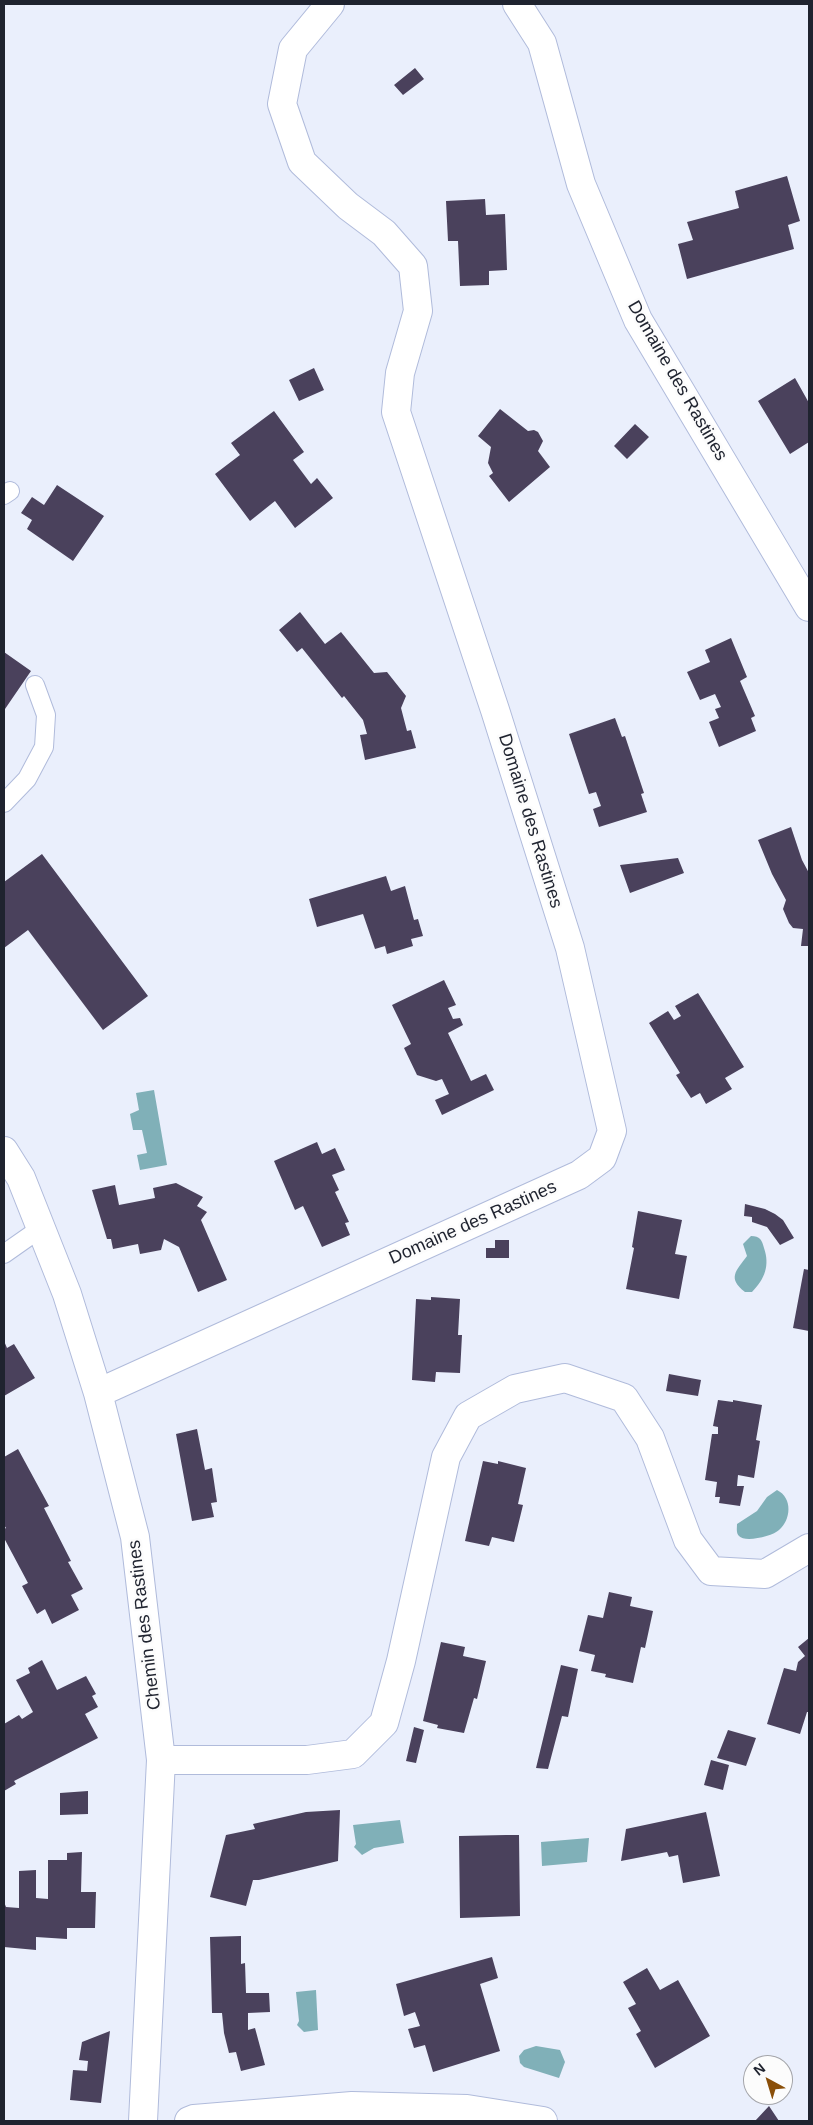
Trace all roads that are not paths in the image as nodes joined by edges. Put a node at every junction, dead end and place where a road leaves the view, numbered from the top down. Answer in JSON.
{"nodes":[{"id":1,"x":330,"y":4,"type":"edge"},
{"id":2,"x":517,"y":4,"type":"edge"},
{"id":3,"x":809,"y":606,"type":"edge"},
{"id":4,"x":35,"y":685,"type":"dead end"},
{"id":5,"x":4,"y":803,"type":"edge"},
{"id":6,"x":4,"y":1151,"type":"edge"},
{"id":7,"x":41,"y":1228,"type":"junction"},
{"id":8,"x":4,"y":1254,"type":"edge"},
{"id":9,"x":98,"y":1393,"type":"junction"},
{"id":10,"x":809,"y":1548,"type":"edge"},
{"id":11,"x":161,"y":1760,"type":"junction"},
{"id":12,"x":143,"y":2121,"type":"edge"},
{"id":13,"x":189,"y":2121,"type":"edge"},
{"id":14,"x":543,"y":2121,"type":"edge"}],
"edges":[{"from":1,"to":9,"type":"street","name":"Domaine des Rastines"},
{"from":2,"to":3,"type":"street","name":"Domaine des Rastines"},
{"from":4,"to":5,"type":"lane"},
{"from":6,"to":7,"type":"street","name":"Chemin des Rastines"},
{"from":7,"to":8,"type":"lane"},
{"from":7,"to":9,"type":"street","name":"Chemin des Rastines"},
{"from":9,"to":11,"type":"street","name":"Chemin des Rastines"},
{"from":10,"to":11,"type":"street"},
{"from":11,"to":12,"type":"street","name":"Chemin des Rastines"},
{"from":13,"to":14,"type":"street"}]}
